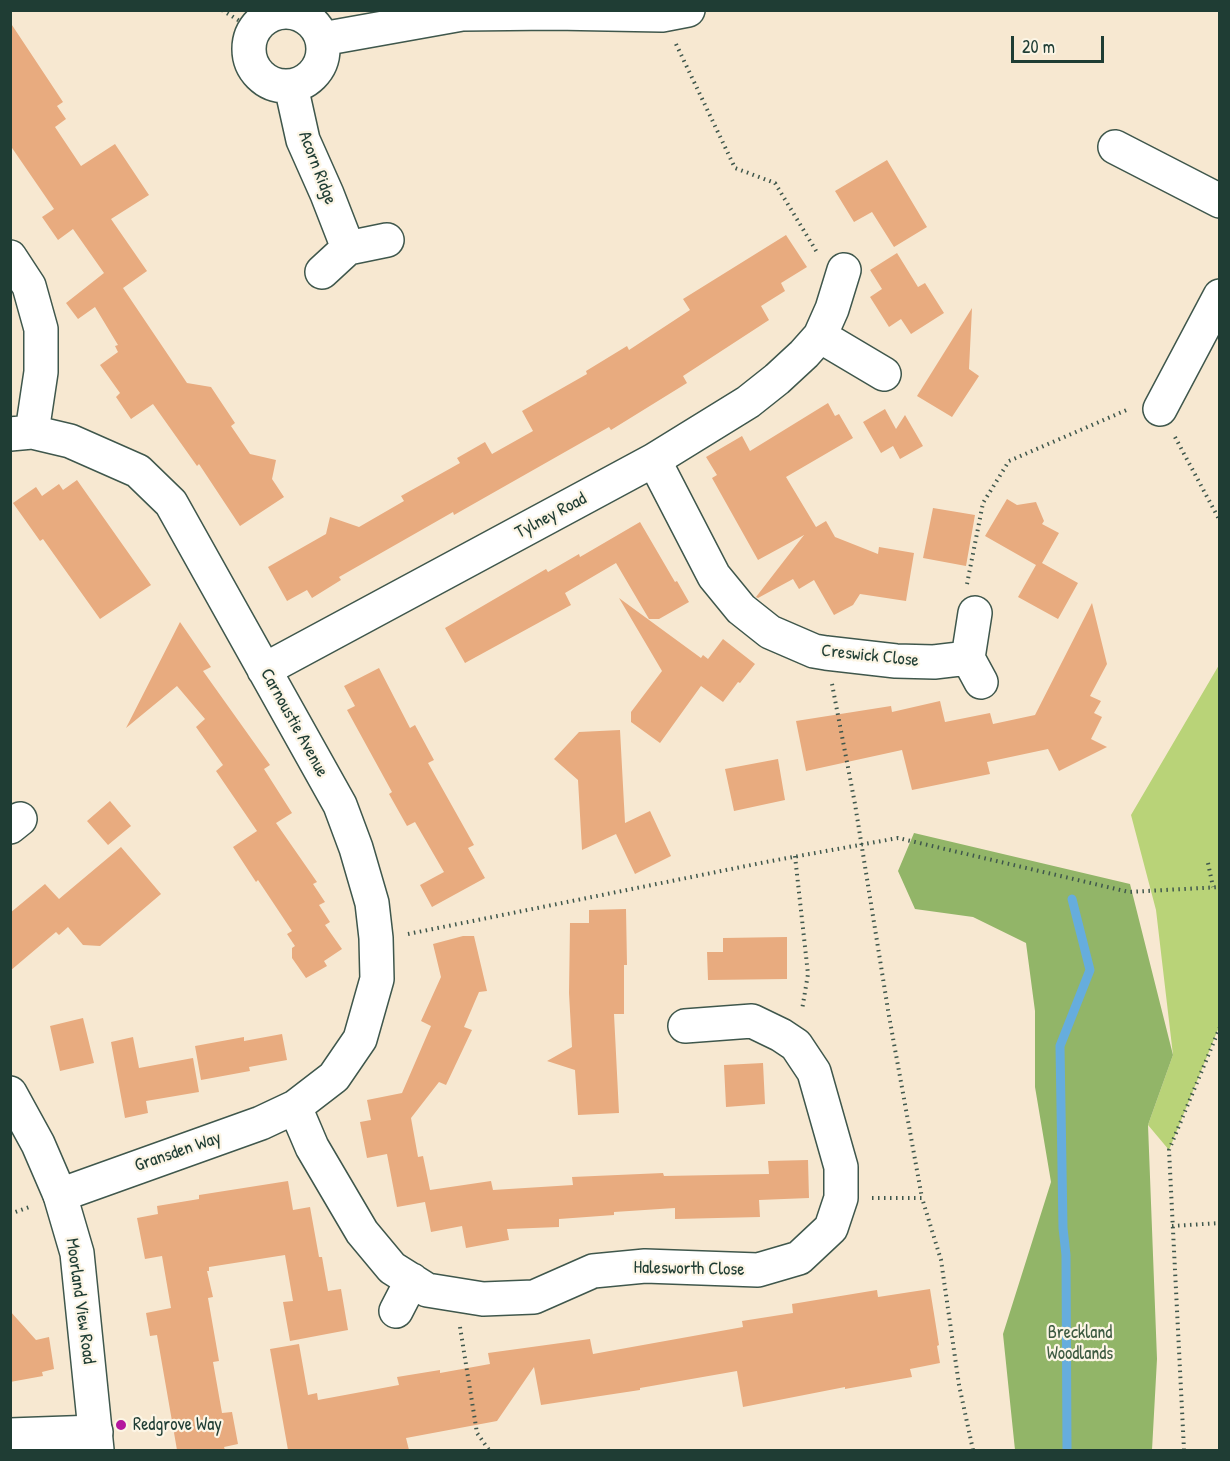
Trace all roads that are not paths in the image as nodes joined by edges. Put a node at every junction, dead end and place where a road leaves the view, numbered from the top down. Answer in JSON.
{"nodes":[{"id":1,"x":462,"y":12,"type":"edge"},
{"id":2,"x":675,"y":13,"type":"edge"},
{"id":3,"x":322,"y":39,"type":"junction"},
{"id":4,"x":291,"y":86,"type":"junction"},
{"id":5,"x":1115,"y":147,"type":"dead end"},
{"id":6,"x":1220,"y":201,"type":"edge"},
{"id":7,"x":387,"y":240,"type":"dead end"},
{"id":8,"x":348,"y":248,"type":"junction"},
{"id":9,"x":10,"y":257,"type":"edge"},
{"id":10,"x":844,"y":270,"type":"road end"},
{"id":11,"x":322,"y":272,"type":"dead end"},
{"id":12,"x":1220,"y":296,"type":"edge"},
{"id":13,"x":820,"y":336,"type":"junction"},
{"id":14,"x":884,"y":374,"type":"dead end"},
{"id":15,"x":1160,"y":409,"type":"road end"},
{"id":16,"x":22,"y":433,"type":"edge"},
{"id":17,"x":654,"y":460,"type":"junction"},
{"id":18,"x":975,"y":614,"type":"road end"},
{"id":19,"x":264,"y":670,"type":"junction"},
{"id":20,"x":685,"y":1026,"type":"dead end"},
{"id":21,"x":10,"y":1093,"type":"edge"},
{"id":22,"x":295,"y":1107,"type":"junction"},
{"id":23,"x":60,"y":1195,"type":"junction"},
{"id":24,"x":412,"y":1280,"type":"junction"},
{"id":25,"x":396,"y":1311,"type":"dead end"},
{"id":26,"x":10,"y":1435,"type":"edge"},
{"id":27,"x":96,"y":1441,"type":"edge"}],
"edges":[{"from":1,"to":2,"type":"street"},
{"from":1,"to":3,"type":"street"},
{"from":3,"to":4,"type":"street"},
{"from":3,"to":4,"type":"street"},
{"from":4,"to":8,"type":"street","name":"Acorn Ridge"},
{"from":5,"to":6,"type":"street"},
{"from":7,"to":8,"type":"street"},
{"from":8,"to":11,"type":"street"},
{"from":9,"to":16,"type":"street"},
{"from":10,"to":13,"type":"street","name":"Tylney Road"},
{"from":12,"to":15,"type":"street"},
{"from":13,"to":14,"type":"street"},
{"from":13,"to":17,"type":"street","name":"Tylney Road"},
{"from":16,"to":19,"type":"street","name":"Carnoustie Avenue"},
{"from":17,"to":18,"type":"street","name":"Creswick Close"},
{"from":17,"to":19,"type":"street","name":"Tylney Road"},
{"from":19,"to":22,"type":"street","name":"Carnoustie Avenue"},
{"from":20,"to":24,"type":"street","name":"Halesworth Close"},
{"from":21,"to":23,"type":"street","name":"Moorland View Road"},
{"from":22,"to":23,"type":"street","name":"Gransden Way"},
{"from":22,"to":24,"type":"street","name":"Halesworth Close"},
{"from":23,"to":27,"type":"street","name":"Moorland View Road"},
{"from":24,"to":25,"type":"street"},
{"from":26,"to":27,"type":"street"}]}
